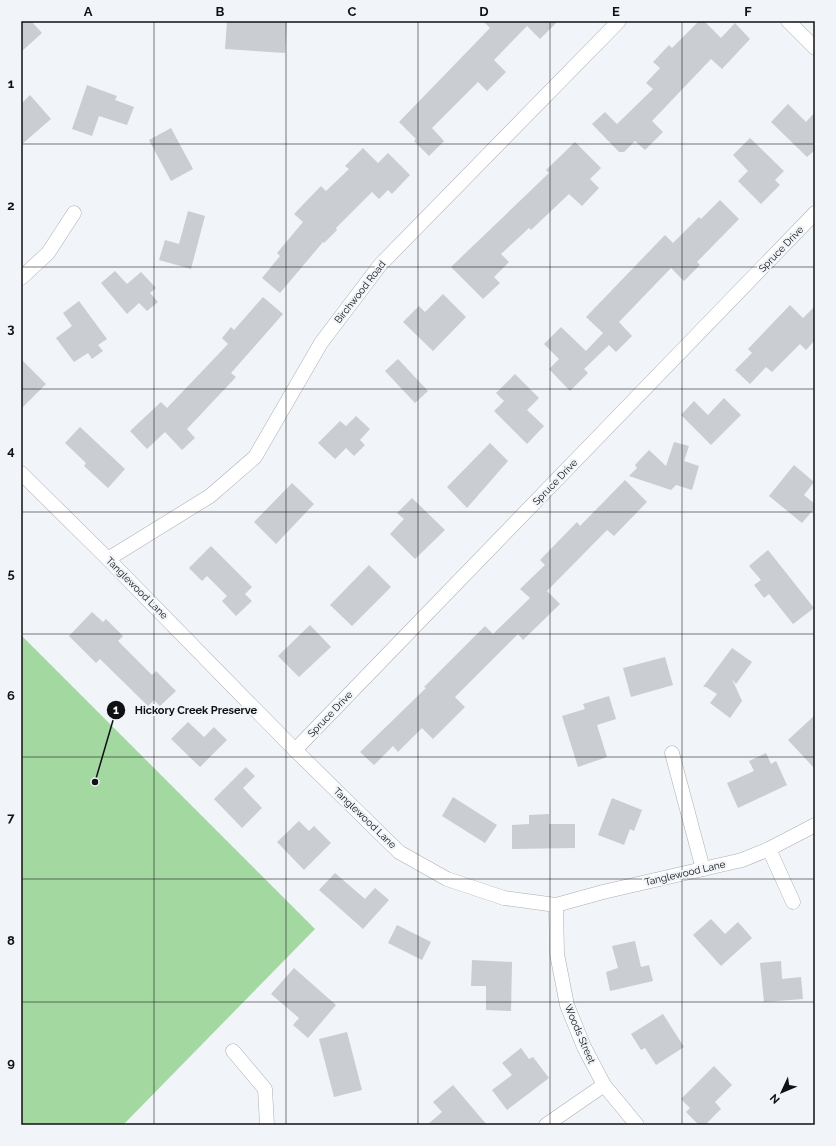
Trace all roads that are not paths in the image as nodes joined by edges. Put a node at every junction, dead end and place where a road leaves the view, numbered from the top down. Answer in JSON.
{"nodes":[{"id":1,"x":619,"y":21,"type":"edge"},
{"id":2,"x":788,"y":21,"type":"edge"},
{"id":3,"x":815,"y":48,"type":"edge"},
{"id":4,"x":74,"y":213,"type":"dead end"},
{"id":5,"x":815,"y":213,"type":"edge"},
{"id":6,"x":21,"y":278,"type":"edge"},
{"id":7,"x":21,"y":473,"type":"edge"},
{"id":8,"x":108,"y":559,"type":"junction"},
{"id":9,"x":295,"y":750,"type":"junction"},
{"id":10,"x":672,"y":753,"type":"dead end"},
{"id":11,"x":815,"y":825,"type":"edge"},
{"id":12,"x":769,"y":849,"type":"junction"},
{"id":13,"x":703,"y":869,"type":"junction"},
{"id":14,"x":793,"y":902,"type":"dead end"},
{"id":15,"x":556,"y":905,"type":"junction"},
{"id":16,"x":233,"y":1051,"type":"dead end"},
{"id":17,"x":604,"y":1085,"type":"junction"},
{"id":18,"x":267,"y":1125,"type":"edge"},
{"id":19,"x":546,"y":1125,"type":"edge"},
{"id":20,"x":637,"y":1125,"type":"edge"}],
"edges":[{"from":1,"to":8,"type":"street","name":"Birchwood Road"},
{"from":2,"to":3,"type":"street"},
{"from":4,"to":6,"type":"street"},
{"from":5,"to":9,"type":"street","name":"Spruce Drive"},
{"from":7,"to":8,"type":"street","name":"Tanglewood Lane"},
{"from":8,"to":9,"type":"street","name":"Tanglewood Lane"},
{"from":9,"to":15,"type":"street","name":"Tanglewood Lane"},
{"from":10,"to":13,"type":"street"},
{"from":11,"to":12,"type":"street","name":"Tanglewood Lane"},
{"from":12,"to":13,"type":"street","name":"Tanglewood Lane"},
{"from":12,"to":14,"type":"street"},
{"from":13,"to":15,"type":"street","name":"Tanglewood Lane"},
{"from":15,"to":17,"type":"street","name":"Woods Street"},
{"from":16,"to":18,"type":"street"},
{"from":17,"to":19,"type":"street"},
{"from":17,"to":20,"type":"street","name":"Woods Street"}]}
